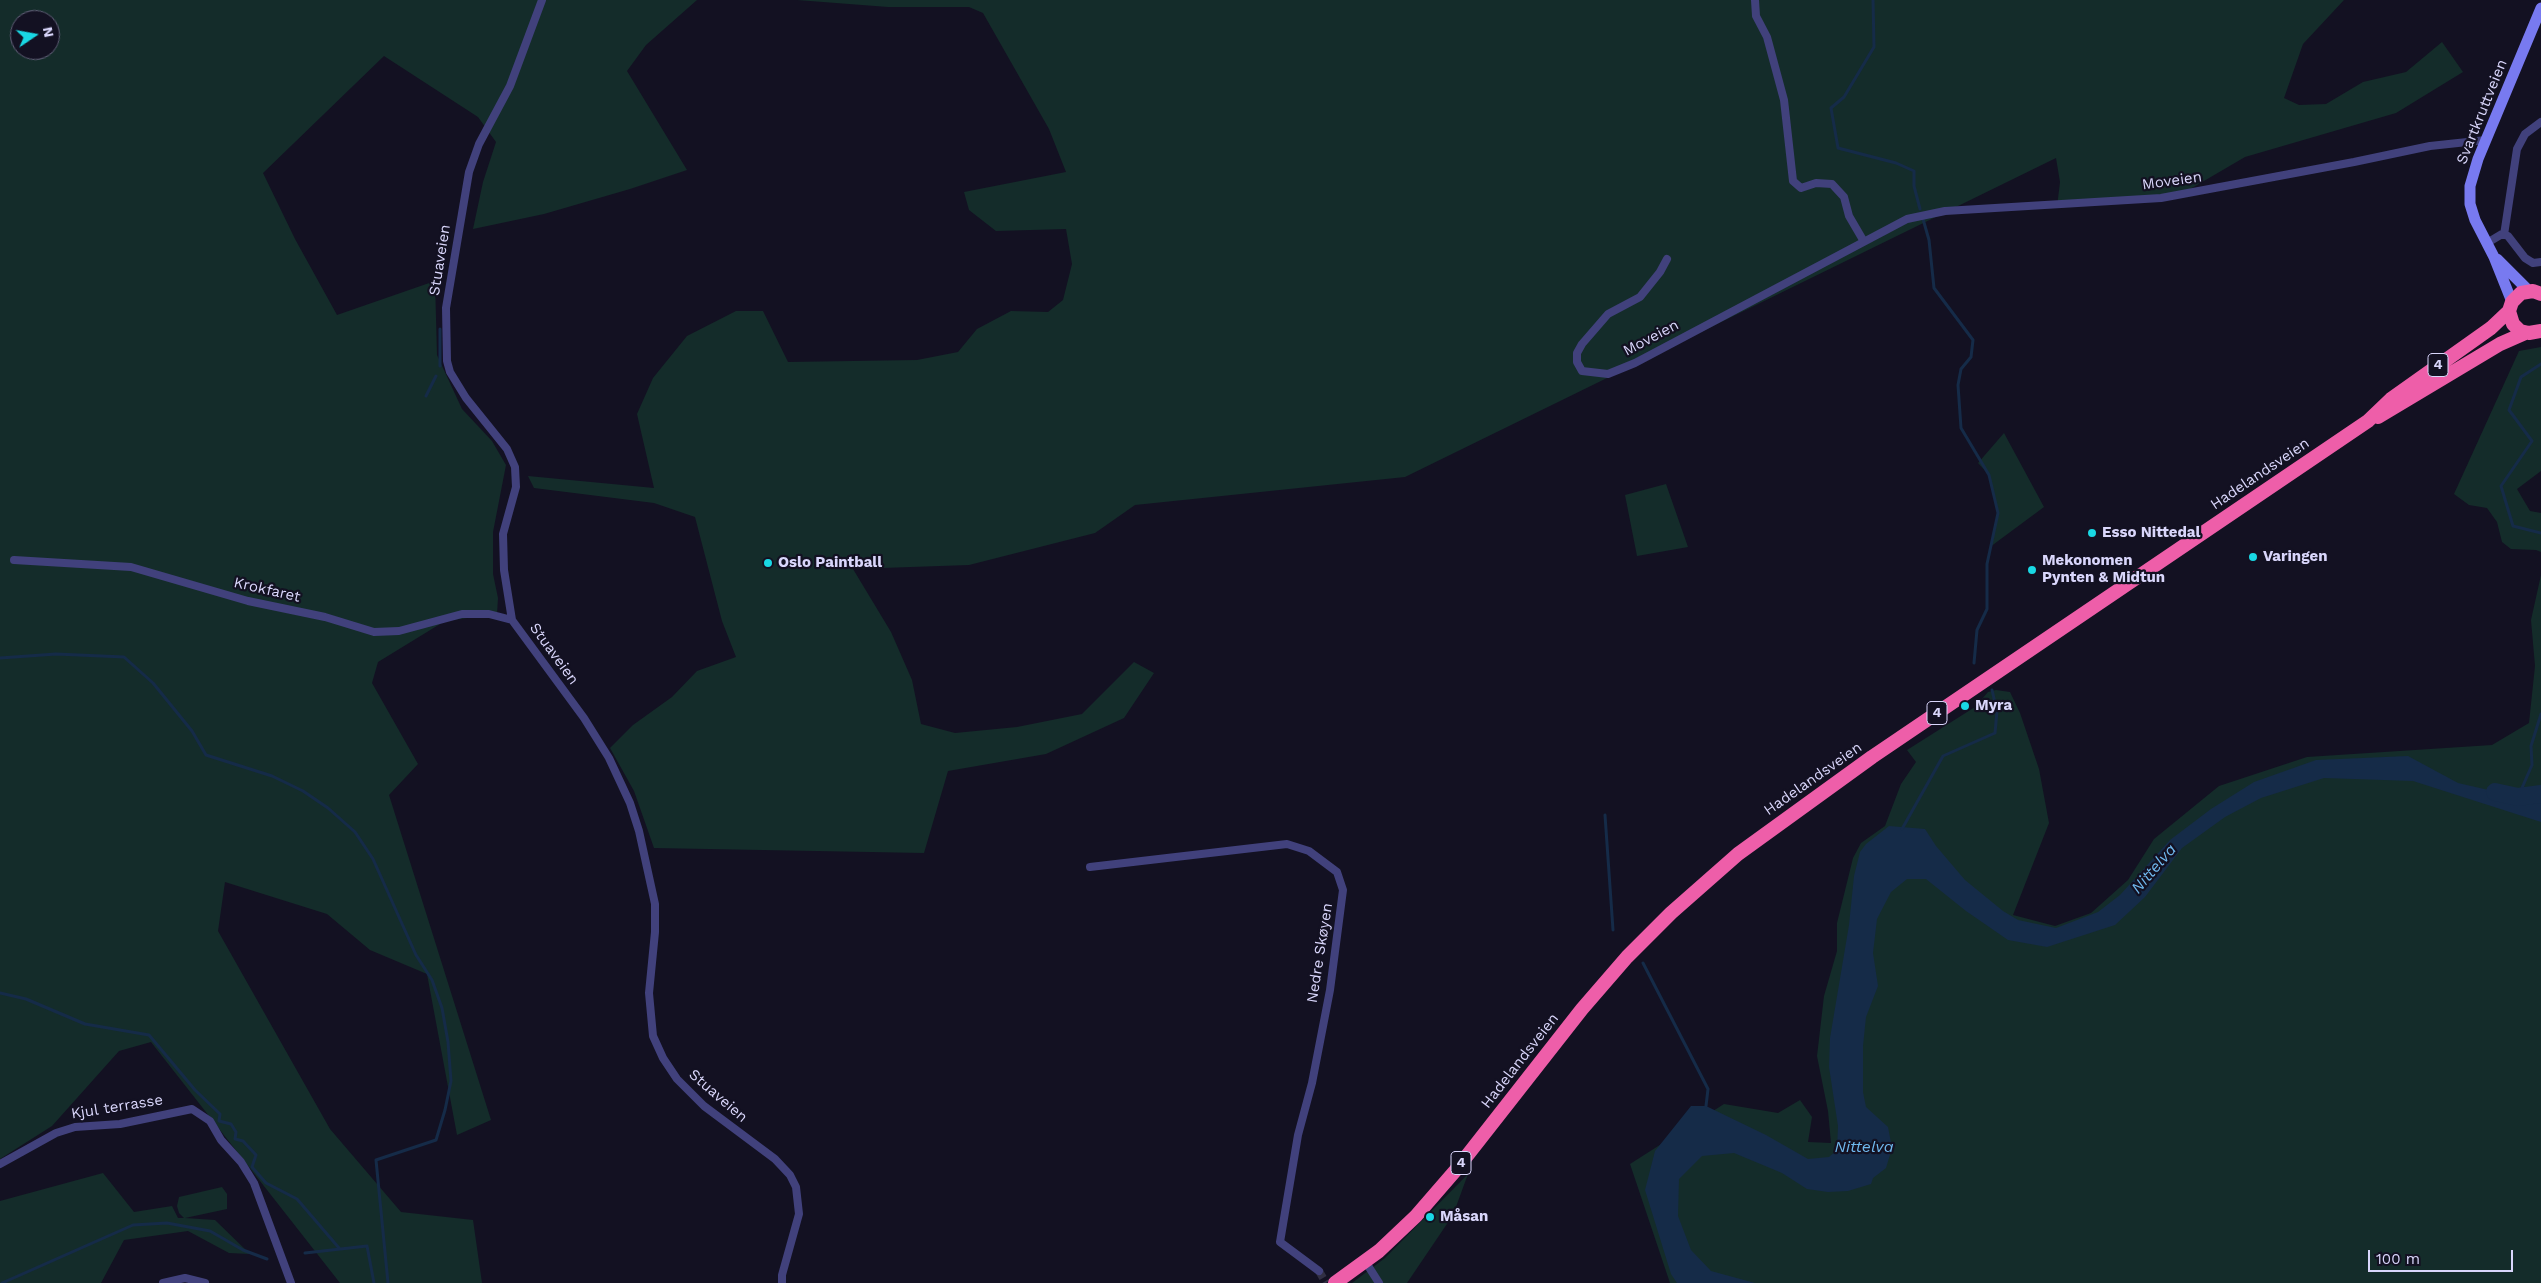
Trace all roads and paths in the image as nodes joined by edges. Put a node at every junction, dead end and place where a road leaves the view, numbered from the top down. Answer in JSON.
{"nodes":[{"id":1,"x":542,"y":0,"type":"edge"},
{"id":2,"x":1755,"y":0,"type":"edge"},
{"id":3,"x":2541,"y":8,"type":"edge"},
{"id":4,"x":2541,"y":122,"type":"edge"},
{"id":5,"x":2486,"y":140,"type":"junction"},
{"id":6,"x":2504,"y":235,"type":"junction"},
{"id":7,"x":1863,"y":240,"type":"junction"},
{"id":8,"x":2486,"y":243,"type":"junction"},
{"id":9,"x":2494,"y":257,"type":"junction"},
{"id":10,"x":1666,"y":258,"type":"dead end"},
{"id":11,"x":2541,"y":262,"type":"edge"},
{"id":12,"x":2538,"y":293,"type":"edge"},
{"id":13,"x":2511,"y":306,"type":"junction"},
{"id":14,"x":2541,"y":331,"type":"edge"},
{"id":15,"x":2525,"y":333,"type":"junction"},
{"id":16,"x":2368,"y":421,"type":"junction"},
{"id":17,"x":14,"y":560,"type":"dead end"},
{"id":18,"x":512,"y":620,"type":"junction"},
{"id":19,"x":1090,"y":867,"type":"dead end"},
{"id":20,"x":0,"y":1164,"type":"edge"},
{"id":21,"x":1365,"y":1261,"type":"junction"},
{"id":22,"x":1319,"y":1271,"type":"tunnel mouth"},
{"id":23,"x":163,"y":1283,"type":"edge"},
{"id":24,"x":204,"y":1283,"type":"edge"},
{"id":25,"x":291,"y":1283,"type":"edge"},
{"id":26,"x":782,"y":1283,"type":"edge"},
{"id":27,"x":1335,"y":1283,"type":"edge"},
{"id":28,"x":1379,"y":1283,"type":"edge"}],
"edges":[{"from":1,"to":18,"type":"street","name":"Stuaveien"},
{"from":2,"to":7,"type":"street"},
{"from":3,"to":5,"type":"street","name":"Svartkruttveien"},
{"from":4,"to":6,"type":"street"},
{"from":5,"to":7,"type":"street","name":"Moveien"},
{"from":5,"to":8,"type":"street","name":"Svartkruttveien"},
{"from":6,"to":8,"type":"street"},
{"from":6,"to":11,"type":"street"},
{"from":7,"to":10,"type":"street","name":"Moveien"},
{"from":8,"to":9,"type":"street","name":"Svartkruttveien"},
{"from":9,"to":12,"type":"street","name":"Svartkruttveien"},
{"from":9,"to":13,"type":"street","name":"Svartkruttveien"},
{"from":12,"to":13,"type":"highway","number":"4"},
{"from":13,"to":15,"type":"highway"},
{"from":13,"to":16,"type":"highway","name":"Hadelandsveien","number":"4"},
{"from":14,"to":15,"type":"highway","number":"4"},
{"from":15,"to":16,"type":"highway","name":"Hadelandsveien","number":"4"},
{"from":16,"to":21,"type":"highway","name":"Hadelandsveien","number":"4"},
{"from":17,"to":18,"type":"street","name":"Krokfaret"},
{"from":18,"to":26,"type":"street","name":"Stuaveien"},
{"from":19,"to":22,"type":"street","name":"Nedre Skøyen"},
{"from":20,"to":25,"type":"street","name":"Kjul terrasse"},
{"from":21,"to":27,"type":"highway","number":"4"},
{"from":21,"to":28,"type":"street"},
{"from":23,"to":24,"type":"street"}]}
